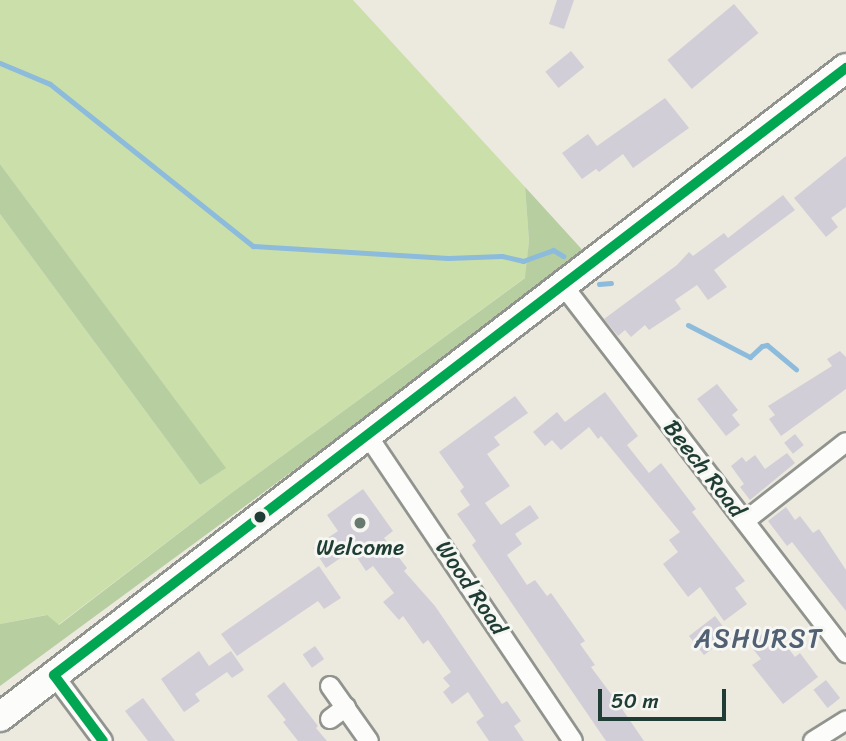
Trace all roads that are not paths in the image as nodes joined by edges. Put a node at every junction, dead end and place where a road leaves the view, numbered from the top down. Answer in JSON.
{"nodes":[{"id":1,"x":846,"y":68,"type":"edge"},
{"id":2,"x":562,"y":285,"type":"junction"},
{"id":3,"x":368,"y":436,"type":"junction"},
{"id":4,"x":846,"y":442,"type":"edge"},
{"id":5,"x":745,"y":521,"type":"junction"},
{"id":6,"x":846,"y":653,"type":"edge"},
{"id":7,"x":54,"y":675,"type":"junction"},
{"id":8,"x":330,"y":685,"type":"dead end"},
{"id":9,"x":346,"y":708,"type":"junction"},
{"id":10,"x":0,"y":717,"type":"edge"},
{"id":11,"x":330,"y":719,"type":"dead end"},
{"id":12,"x":846,"y":720,"type":"edge"},
{"id":13,"x":103,"y":741,"type":"edge"},
{"id":14,"x":369,"y":741,"type":"edge"},
{"id":15,"x":573,"y":741,"type":"edge"},
{"id":16,"x":813,"y":741,"type":"edge"}],
"edges":[{"from":1,"to":2,"type":"main road"},
{"from":2,"to":3,"type":"main road"},
{"from":2,"to":5,"type":"street","name":"Beech Road"},
{"from":3,"to":7,"type":"main road"},
{"from":3,"to":15,"type":"street","name":"Wood Road"},
{"from":4,"to":5,"type":"street"},
{"from":5,"to":6,"type":"street","name":"Beech Road"},
{"from":7,"to":10,"type":"main road"},
{"from":7,"to":13,"type":"street"},
{"from":8,"to":9,"type":"street"},
{"from":9,"to":11,"type":"street"},
{"from":9,"to":14,"type":"street"},
{"from":12,"to":16,"type":"street"}]}
